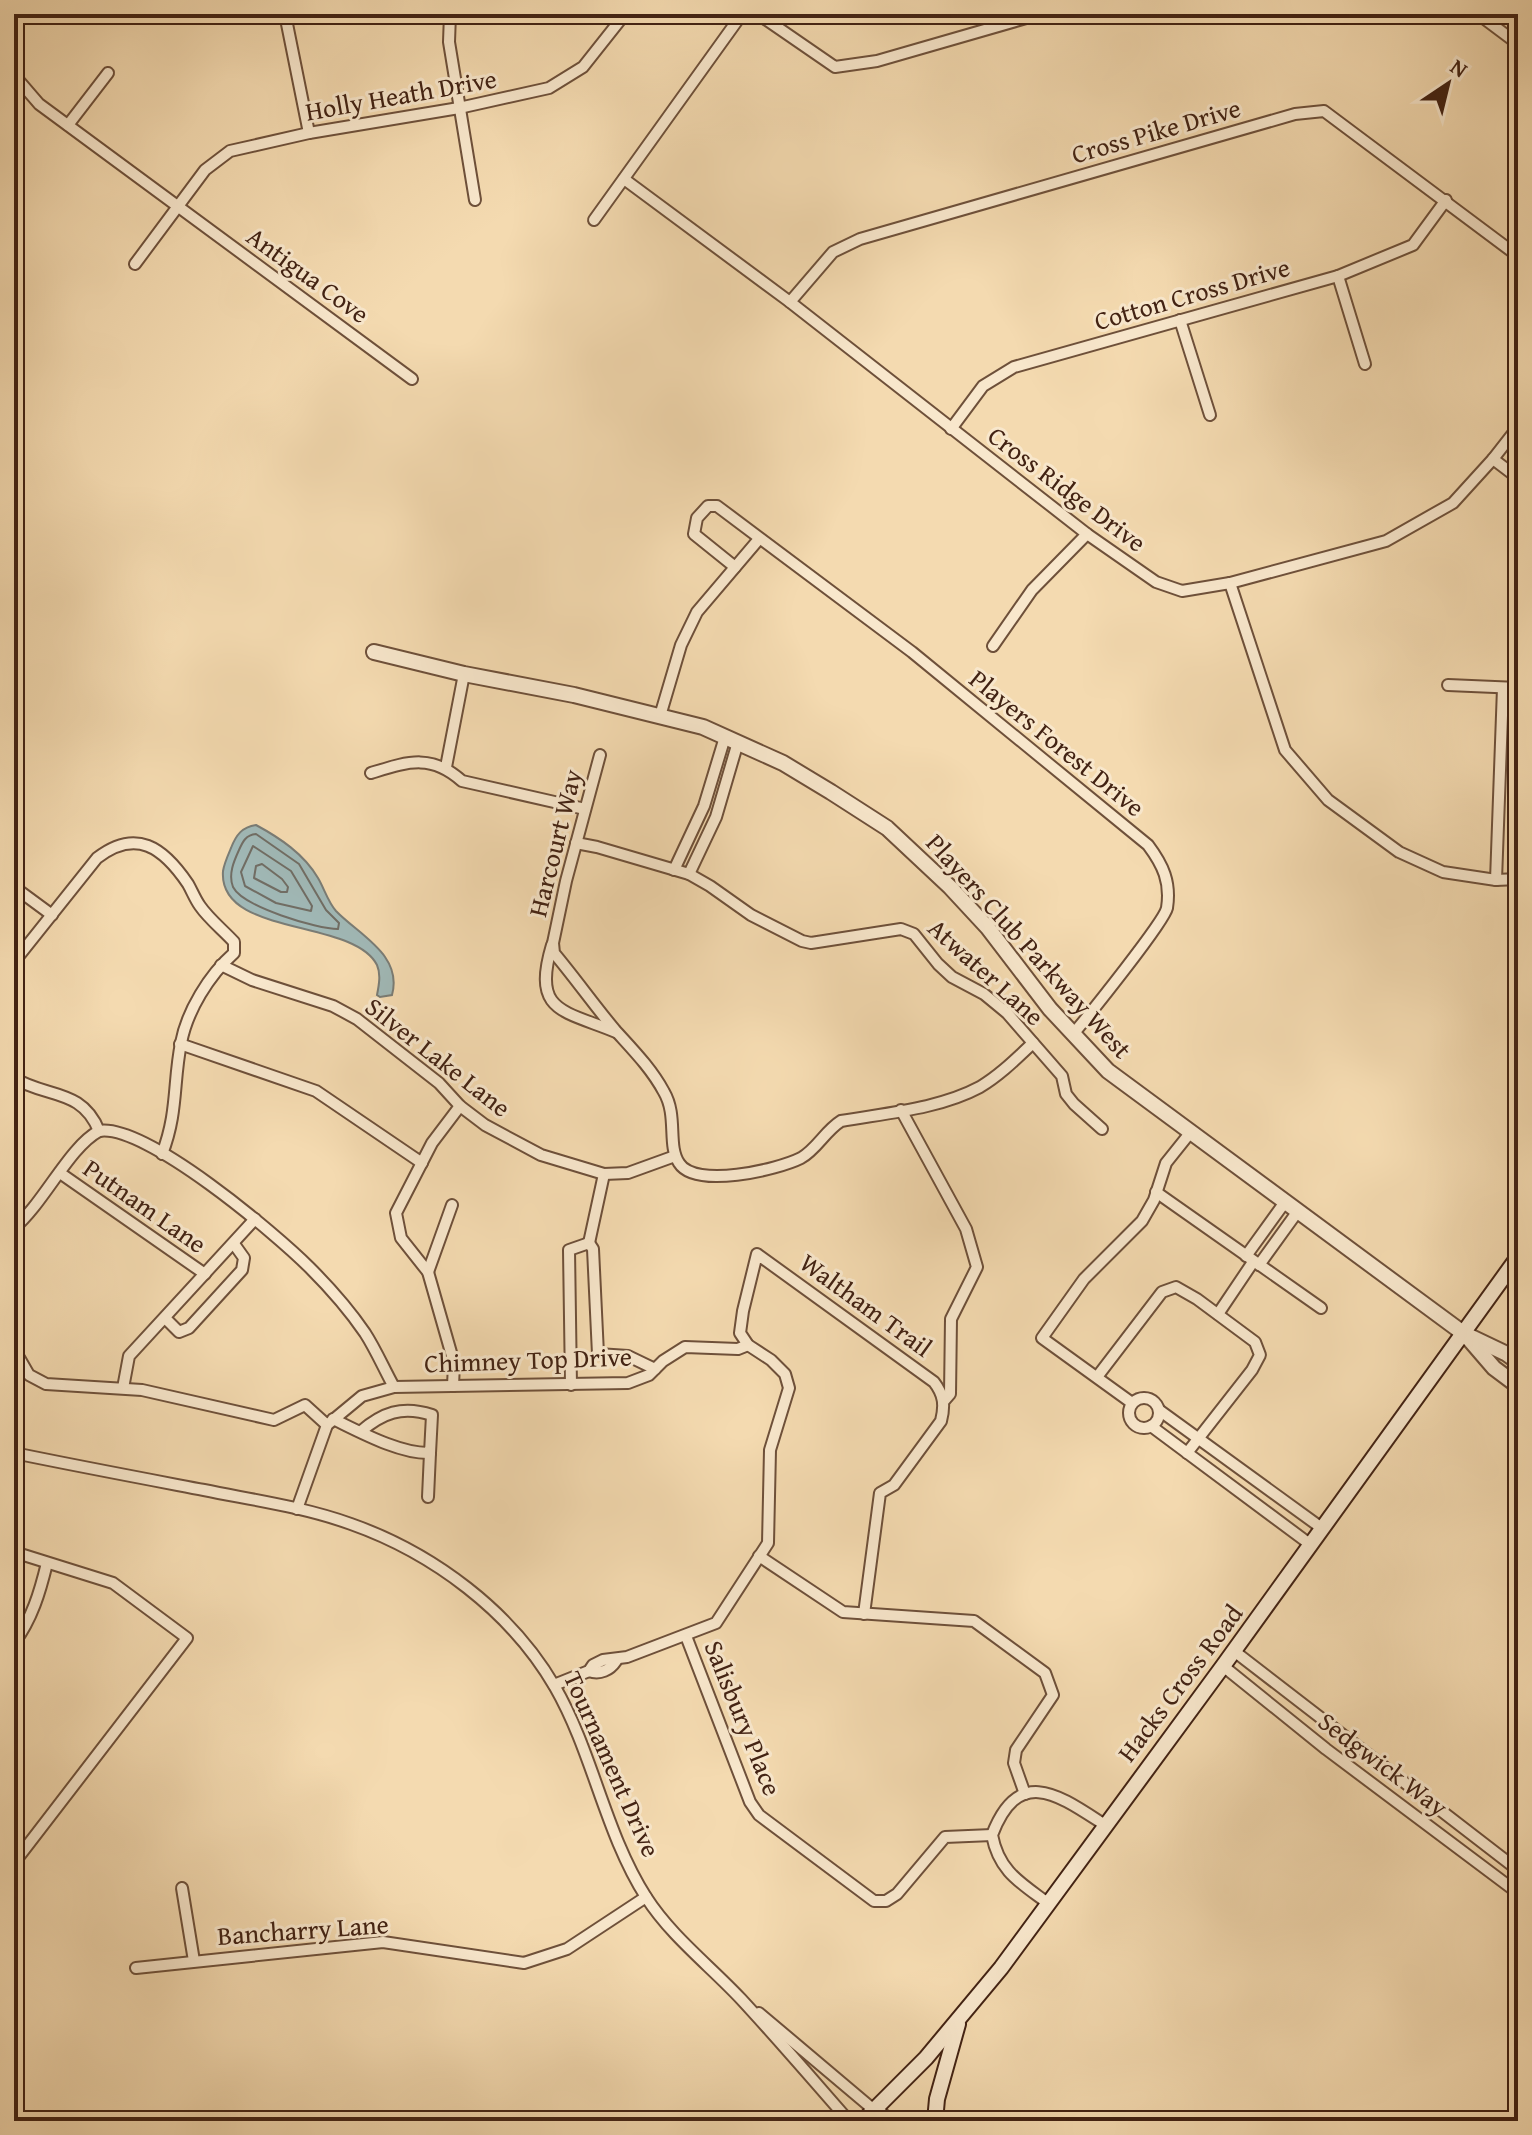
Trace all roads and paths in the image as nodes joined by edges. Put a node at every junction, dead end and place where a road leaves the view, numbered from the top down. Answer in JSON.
{"nodes":[{"id":1,"x":285,"y":14,"type":"edge"},
{"id":2,"x":450,"y":14,"type":"edge"},
{"id":3,"x":625,"y":14,"type":"edge"},
{"id":4,"x":742,"y":14,"type":"edge"},
{"id":5,"x":758,"y":14,"type":"edge"},
{"id":6,"x":1040,"y":14,"type":"edge"},
{"id":7,"x":1478,"y":14,"type":"edge"},
{"id":8,"x":1518,"y":44,"type":"edge"},
{"id":9,"x":108,"y":73,"type":"dead end"},
{"id":10,"x":14,"y":75,"type":"edge"},
{"id":11,"x":459,"y":108,"type":"junction"},
{"id":12,"x":68,"y":125,"type":"junction"},
{"id":13,"x":309,"y":133,"type":"junction"},
{"id":14,"x":624,"y":179,"type":"junction"},
{"id":15,"x":475,"y":200,"type":"dead end"},
{"id":16,"x":1446,"y":200,"type":"junction"},
{"id":17,"x":177,"y":206,"type":"junction"},
{"id":18,"x":594,"y":220,"type":"dead end"},
{"id":19,"x":1518,"y":256,"type":"edge"},
{"id":20,"x":135,"y":264,"type":"dead end"},
{"id":21,"x":1338,"y":276,"type":"junction"},
{"id":22,"x":790,"y":302,"type":"junction"},
{"id":23,"x":1180,"y":320,"type":"junction"},
{"id":24,"x":1365,"y":364,"type":"dead end"},
{"id":25,"x":412,"y":379,"type":"dead end"},
{"id":26,"x":1210,"y":415,"type":"dead end"},
{"id":27,"x":1518,"y":427,"type":"edge"},
{"id":28,"x":951,"y":429,"type":"junction"},
{"id":29,"x":1493,"y":459,"type":"junction"},
{"id":30,"x":1518,"y":478,"type":"edge"},
{"id":31,"x":1087,"y":534,"type":"junction"},
{"id":32,"x":759,"y":539,"type":"junction"},
{"id":33,"x":735,"y":567,"type":"junction"},
{"id":34,"x":1230,"y":583,"type":"junction"},
{"id":35,"x":993,"y":646,"type":"dead end"},
{"id":36,"x":374,"y":652,"type":"dead end"},
{"id":37,"x":464,"y":674,"type":"junction"},
{"id":38,"x":1448,"y":685,"type":"dead end"},
{"id":39,"x":1503,"y":688,"type":"junction"},
{"id":40,"x":1518,"y":688,"type":"edge"},
{"id":41,"x":660,"y":716,"type":"junction"},
{"id":42,"x":731,"y":739,"type":"junction"},
{"id":43,"x":600,"y":755,"type":"dead end"},
{"id":44,"x":446,"y":767,"type":"junction"},
{"id":45,"x":371,"y":773,"type":"dead end"},
{"id":46,"x":706,"y":798,"type":"junction"},
{"id":47,"x":721,"y":802,"type":"junction"},
{"id":48,"x":585,"y":809,"type":"junction"},
{"id":49,"x":696,"y":825,"type":"junction"},
{"id":50,"x":710,"y":831,"type":"junction"},
{"id":51,"x":576,"y":843,"type":"junction"},
{"id":52,"x":674,"y":870,"type":"junction"},
{"id":53,"x":689,"y":874,"type":"junction"},
{"id":54,"x":1518,"y":879,"type":"edge"},
{"id":55,"x":1496,"y":880,"type":"junction"},
{"id":56,"x":14,"y":887,"type":"edge"},
{"id":57,"x":52,"y":915,"type":"junction"},
{"id":58,"x":553,"y":943,"type":"junction"},
{"id":59,"x":14,"y":962,"type":"edge"},
{"id":60,"x":221,"y":965,"type":"junction"},
{"id":61,"x":618,"y":1033,"type":"junction"},
{"id":62,"x":1074,"y":1033,"type":"junction"},
{"id":63,"x":1033,"y":1043,"type":"junction"},
{"id":64,"x":180,"y":1044,"type":"junction"},
{"id":65,"x":14,"y":1078,"type":"edge"},
{"id":66,"x":460,"y":1106,"type":"junction"},
{"id":67,"x":901,"y":1110,"type":"junction"},
{"id":68,"x":1102,"y":1129,"type":"dead end"},
{"id":69,"x":99,"y":1131,"type":"junction"},
{"id":70,"x":1190,"y":1133,"type":"junction"},
{"id":71,"x":162,"y":1154,"type":"junction"},
{"id":72,"x":675,"y":1156,"type":"junction"},
{"id":73,"x":422,"y":1163,"type":"junction"},
{"id":74,"x":60,"y":1173,"type":"junction"},
{"id":75,"x":604,"y":1174,"type":"junction"},
{"id":76,"x":1156,"y":1192,"type":"junction"},
{"id":77,"x":1285,"y":1202,"type":"junction"},
{"id":78,"x":452,"y":1205,"type":"dead end"},
{"id":79,"x":1298,"y":1211,"type":"junction"},
{"id":80,"x":255,"y":1219,"type":"junction"},
{"id":81,"x":14,"y":1228,"type":"edge"},
{"id":82,"x":1260,"y":1237,"type":"junction"},
{"id":83,"x":589,"y":1243,"type":"junction"},
{"id":84,"x":234,"y":1244,"type":"junction"},
{"id":85,"x":1272,"y":1245,"type":"junction"},
{"id":86,"x":1518,"y":1257,"type":"edge"},
{"id":87,"x":1253,"y":1261,"type":"junction"},
{"id":88,"x":428,"y":1272,"type":"junction"},
{"id":89,"x":205,"y":1274,"type":"junction"},
{"id":90,"x":1321,"y":1308,"type":"dead end"},
{"id":91,"x":1218,"y":1314,"type":"junction"},
{"id":92,"x":165,"y":1318,"type":"junction"},
{"id":93,"x":1463,"y":1333,"type":"junction"},
{"id":94,"x":748,"y":1345,"type":"junction"},
{"id":95,"x":14,"y":1349,"type":"edge"},
{"id":96,"x":1518,"y":1362,"type":"edge"},
{"id":97,"x":655,"y":1369,"type":"junction"},
{"id":98,"x":1097,"y":1377,"type":"junction"},
{"id":99,"x":571,"y":1385,"type":"junction"},
{"id":100,"x":453,"y":1386,"type":"junction"},
{"id":101,"x":1518,"y":1386,"type":"edge"},
{"id":102,"x":394,"y":1387,"type":"junction"},
{"id":103,"x":123,"y":1388,"type":"junction"},
{"id":104,"x":943,"y":1400,"type":"junction"},
{"id":105,"x":1132,"y":1403,"type":"junction"},
{"id":106,"x":1159,"y":1410,"type":"junction"},
{"id":107,"x":330,"y":1422,"type":"junction"},
{"id":108,"x":1151,"y":1426,"type":"junction"},
{"id":109,"x":360,"y":1432,"type":"junction"},
{"id":110,"x":1199,"y":1439,"type":"junction"},
{"id":111,"x":14,"y":1453,"type":"edge"},
{"id":112,"x":430,"y":1453,"type":"junction"},
{"id":113,"x":1187,"y":1453,"type":"junction"},
{"id":114,"x":1232,"y":1463,"type":"junction"},
{"id":115,"x":1222,"y":1479,"type":"junction"},
{"id":116,"x":428,"y":1497,"type":"dead end"},
{"id":117,"x":1284,"y":1501,"type":"junction"},
{"id":118,"x":297,"y":1509,"type":"junction"},
{"id":119,"x":1273,"y":1516,"type":"junction"},
{"id":120,"x":1323,"y":1529,"type":"junction"},
{"id":121,"x":1311,"y":1545,"type":"junction"},
{"id":122,"x":14,"y":1552,"type":"edge"},
{"id":123,"x":759,"y":1556,"type":"junction"},
{"id":124,"x":47,"y":1563,"type":"junction"},
{"id":125,"x":864,"y":1614,"type":"junction"},
{"id":126,"x":686,"y":1636,"type":"junction"},
{"id":127,"x":14,"y":1643,"type":"edge"},
{"id":128,"x":1234,"y":1651,"type":"junction"},
{"id":129,"x":1223,"y":1666,"type":"junction"},
{"id":130,"x":554,"y":1685,"type":"junction"},
{"id":131,"x":1025,"y":1794,"type":"junction"},
{"id":132,"x":1105,"y":1825,"type":"junction"},
{"id":133,"x":992,"y":1835,"type":"junction"},
{"id":134,"x":14,"y":1863,"type":"edge"},
{"id":135,"x":1518,"y":1870,"type":"edge"},
{"id":136,"x":182,"y":1888,"type":"dead end"},
{"id":137,"x":1518,"y":1893,"type":"edge"},
{"id":138,"x":646,"y":1897,"type":"junction"},
{"id":139,"x":1049,"y":1904,"type":"junction"},
{"id":140,"x":194,"y":1961,"type":"junction"},
{"id":141,"x":136,"y":1968,"type":"dead end"},
{"id":142,"x":739,"y":1997,"type":"junction"},
{"id":143,"x":960,"y":2018,"type":"junction"},
{"id":144,"x":874,"y":2110,"type":"junction"},
{"id":145,"x":849,"y":2121,"type":"edge"},
{"id":146,"x":863,"y":2121,"type":"edge"},
{"id":147,"x":889,"y":2121,"type":"edge"},
{"id":148,"x":935,"y":2121,"type":"edge"}],
"edges":[{"from":1,"to":13,"type":"street"},
{"from":2,"to":11,"type":"street"},
{"from":3,"to":11,"type":"street","name":"Holly Heath Drive"},
{"from":4,"to":14,"type":"street"},
{"from":5,"to":6,"type":"street"},
{"from":7,"to":8,"type":"street"},
{"from":9,"to":12,"type":"street"},
{"from":10,"to":12,"type":"street","name":"Antigua Cove"},
{"from":11,"to":13,"type":"street","name":"Holly Heath Drive"},
{"from":11,"to":15,"type":"street"},
{"from":12,"to":17,"type":"street","name":"Antigua Cove"},
{"from":13,"to":17,"type":"street","name":"Holly Heath Drive"},
{"from":14,"to":18,"type":"street"},
{"from":14,"to":22,"type":"street","name":"Cross Ridge Drive"},
{"from":16,"to":19,"type":"street","name":"Cross Pike Drive"},
{"from":16,"to":21,"type":"street","name":"Cotton Cross Drive"},
{"from":16,"to":22,"type":"street","name":"Cross Pike Drive"},
{"from":17,"to":20,"type":"street","name":"Holly Heath Drive"},
{"from":17,"to":25,"type":"street","name":"Antigua Cove"},
{"from":21,"to":23,"type":"street","name":"Cotton Cross Drive"},
{"from":21,"to":24,"type":"street"},
{"from":22,"to":28,"type":"street","name":"Cross Ridge Drive"},
{"from":23,"to":26,"type":"street"},
{"from":23,"to":28,"type":"street","name":"Cotton Cross Drive"},
{"from":27,"to":29,"type":"street","name":"Cross Ridge Drive"},
{"from":28,"to":31,"type":"street","name":"Cross Ridge Drive"},
{"from":29,"to":30,"type":"street"},
{"from":29,"to":34,"type":"street","name":"Cross Ridge Drive"},
{"from":31,"to":34,"type":"street","name":"Cross Ridge Drive"},
{"from":31,"to":35,"type":"street"},
{"from":32,"to":33,"type":"street"},
{"from":32,"to":33,"type":"street","name":"Players Forest Drive"},
{"from":32,"to":62,"type":"street","name":"Players Forest Drive"},
{"from":33,"to":41,"type":"street"},
{"from":34,"to":55,"type":"street"},
{"from":36,"to":37,"type":"street","name":"Players Club Parkway West"},
{"from":37,"to":41,"type":"street","name":"Players Club Parkway West"},
{"from":37,"to":44,"type":"street"},
{"from":38,"to":39,"type":"street"},
{"from":39,"to":40,"type":"street"},
{"from":39,"to":55,"type":"street"},
{"from":41,"to":42,"type":"street","name":"Players Club Parkway West"},
{"from":42,"to":46,"type":"street"},
{"from":42,"to":47,"type":"street"},
{"from":42,"to":62,"type":"street","name":"Players Club Parkway West"},
{"from":43,"to":48,"type":"street","name":"Harcourt Way"},
{"from":44,"to":45,"type":"street"},
{"from":44,"to":48,"type":"street"},
{"from":46,"to":47,"type":"street"},
{"from":46,"to":49,"type":"street"},
{"from":47,"to":50,"type":"street"},
{"from":48,"to":51,"type":"street","name":"Harcourt Way"},
{"from":49,"to":50,"type":"street"},
{"from":49,"to":52,"type":"street"},
{"from":50,"to":53,"type":"street"},
{"from":51,"to":52,"type":"street","name":"Atwater Lane"},
{"from":51,"to":58,"type":"street","name":"Harcourt Way"},
{"from":52,"to":53,"type":"street","name":"Atwater Lane"},
{"from":53,"to":63,"type":"street","name":"Atwater Lane"},
{"from":54,"to":55,"type":"street"},
{"from":56,"to":57,"type":"street"},
{"from":57,"to":59,"type":"street"},
{"from":57,"to":60,"type":"street"},
{"from":58,"to":61,"type":"street","name":"Harcourt Way"},
{"from":58,"to":61,"type":"street","name":"Harcourt Way"},
{"from":60,"to":64,"type":"street"},
{"from":60,"to":66,"type":"street","name":"Silver Lake Lane"},
{"from":61,"to":72,"type":"street","name":"Harcourt Way"},
{"from":62,"to":70,"type":"street","name":"Players Club Parkway West"},
{"from":63,"to":67,"type":"street"},
{"from":63,"to":68,"type":"street","name":"Atwater Lane"},
{"from":64,"to":71,"type":"street"},
{"from":64,"to":73,"type":"street"},
{"from":65,"to":69,"type":"street"},
{"from":66,"to":73,"type":"street"},
{"from":66,"to":75,"type":"street","name":"Silver Lake Lane"},
{"from":67,"to":72,"type":"street"},
{"from":67,"to":104,"type":"street"},
{"from":69,"to":71,"type":"street"},
{"from":69,"to":74,"type":"street"},
{"from":70,"to":76,"type":"street"},
{"from":70,"to":77,"type":"street","name":"Players Club Parkway West"},
{"from":71,"to":80,"type":"street"},
{"from":72,"to":75,"type":"street","name":"Silver Lake Lane"},
{"from":73,"to":88,"type":"street"},
{"from":74,"to":81,"type":"street"},
{"from":74,"to":89,"type":"street","name":"Putnam Lane"},
{"from":75,"to":83,"type":"street"},
{"from":76,"to":87,"type":"street"},
{"from":76,"to":98,"type":"street"},
{"from":77,"to":79,"type":"street","name":"Players Club Parkway West"},
{"from":77,"to":82,"type":"street"},
{"from":78,"to":88,"type":"street"},
{"from":79,"to":85,"type":"street"},
{"from":79,"to":93,"type":"street","name":"Players Club Parkway West"},
{"from":80,"to":84,"type":"street"},
{"from":80,"to":102,"type":"street"},
{"from":82,"to":85,"type":"street"},
{"from":82,"to":87,"type":"street"},
{"from":83,"to":97,"type":"street"},
{"from":83,"to":99,"type":"street"},
{"from":84,"to":89,"type":"street"},
{"from":84,"to":92,"type":"street"},
{"from":85,"to":87,"type":"street"},
{"from":86,"to":93,"type":"street","name":"Hacks Cross Road"},
{"from":87,"to":90,"type":"street"},
{"from":87,"to":91,"type":"street"},
{"from":88,"to":100,"type":"street"},
{"from":89,"to":92,"type":"street"},
{"from":91,"to":98,"type":"street"},
{"from":91,"to":110,"type":"street"},
{"from":92,"to":103,"type":"street"},
{"from":93,"to":96,"type":"street"},
{"from":93,"to":101,"type":"street"},
{"from":93,"to":120,"type":"street","name":"Hacks Cross Road"},
{"from":94,"to":97,"type":"street","name":"Chimney Top Drive"},
{"from":94,"to":104,"type":"street","name":"Waltham Trail"},
{"from":94,"to":123,"type":"street"},
{"from":95,"to":103,"type":"street"},
{"from":97,"to":99,"type":"street","name":"Chimney Top Drive"},
{"from":98,"to":105,"type":"street"},
{"from":99,"to":100,"type":"street","name":"Chimney Top Drive"},
{"from":100,"to":102,"type":"street","name":"Chimney Top Drive"},
{"from":102,"to":107,"type":"street","name":"Chimney Top Drive"},
{"from":103,"to":107,"type":"street"},
{"from":104,"to":125,"type":"street"},
{"from":105,"to":106,"type":"street"},
{"from":105,"to":108,"type":"street"},
{"from":106,"to":108,"type":"street"},
{"from":106,"to":110,"type":"street"},
{"from":107,"to":109,"type":"street"},
{"from":107,"to":118,"type":"street"},
{"from":108,"to":113,"type":"street"},
{"from":109,"to":112,"type":"street"},
{"from":109,"to":112,"type":"street"},
{"from":110,"to":113,"type":"street"},
{"from":110,"to":114,"type":"street"},
{"from":111,"to":118,"type":"street","name":"Tournament Drive"},
{"from":112,"to":116,"type":"street"},
{"from":113,"to":115,"type":"street"},
{"from":114,"to":115,"type":"street"},
{"from":114,"to":117,"type":"street"},
{"from":115,"to":119,"type":"street"},
{"from":117,"to":119,"type":"street"},
{"from":117,"to":120,"type":"street"},
{"from":118,"to":130,"type":"street","name":"Tournament Drive"},
{"from":119,"to":121,"type":"street"},
{"from":120,"to":121,"type":"street","name":"Hacks Cross Road"},
{"from":121,"to":128,"type":"street","name":"Hacks Cross Road"},
{"from":122,"to":124,"type":"street"},
{"from":123,"to":125,"type":"street"},
{"from":123,"to":126,"type":"street"},
{"from":124,"to":127,"type":"street"},
{"from":124,"to":134,"type":"street"},
{"from":125,"to":131,"type":"street"},
{"from":126,"to":130,"type":"street"},
{"from":126,"to":133,"type":"street","name":"Salisbury Place"},
{"from":128,"to":129,"type":"street","name":"Hacks Cross Road"},
{"from":128,"to":135,"type":"street","name":"Sedgwick Way"},
{"from":129,"to":132,"type":"street","name":"Hacks Cross Road"},
{"from":129,"to":137,"type":"street","name":"Sedgwick Way"},
{"from":130,"to":138,"type":"street","name":"Tournament Drive"},
{"from":131,"to":132,"type":"street"},
{"from":131,"to":133,"type":"street"},
{"from":132,"to":139,"type":"street","name":"Hacks Cross Road"},
{"from":133,"to":139,"type":"street"},
{"from":136,"to":140,"type":"street"},
{"from":138,"to":140,"type":"street","name":"Bancharry Lane"},
{"from":138,"to":142,"type":"street","name":"Tournament Drive"},
{"from":139,"to":143,"type":"street","name":"Hacks Cross Road"},
{"from":140,"to":141,"type":"street","name":"Bancharry Lane"},
{"from":142,"to":144,"type":"street","name":"Tournament Drive"},
{"from":142,"to":145,"type":"street","name":"Tournament Drive"},
{"from":143,"to":144,"type":"street","name":"Hacks Cross Road"},
{"from":143,"to":148,"type":"street"},
{"from":144,"to":146,"type":"street","name":"Hacks Cross Road"},
{"from":144,"to":147,"type":"street","name":"Tournament Drive"}]}
